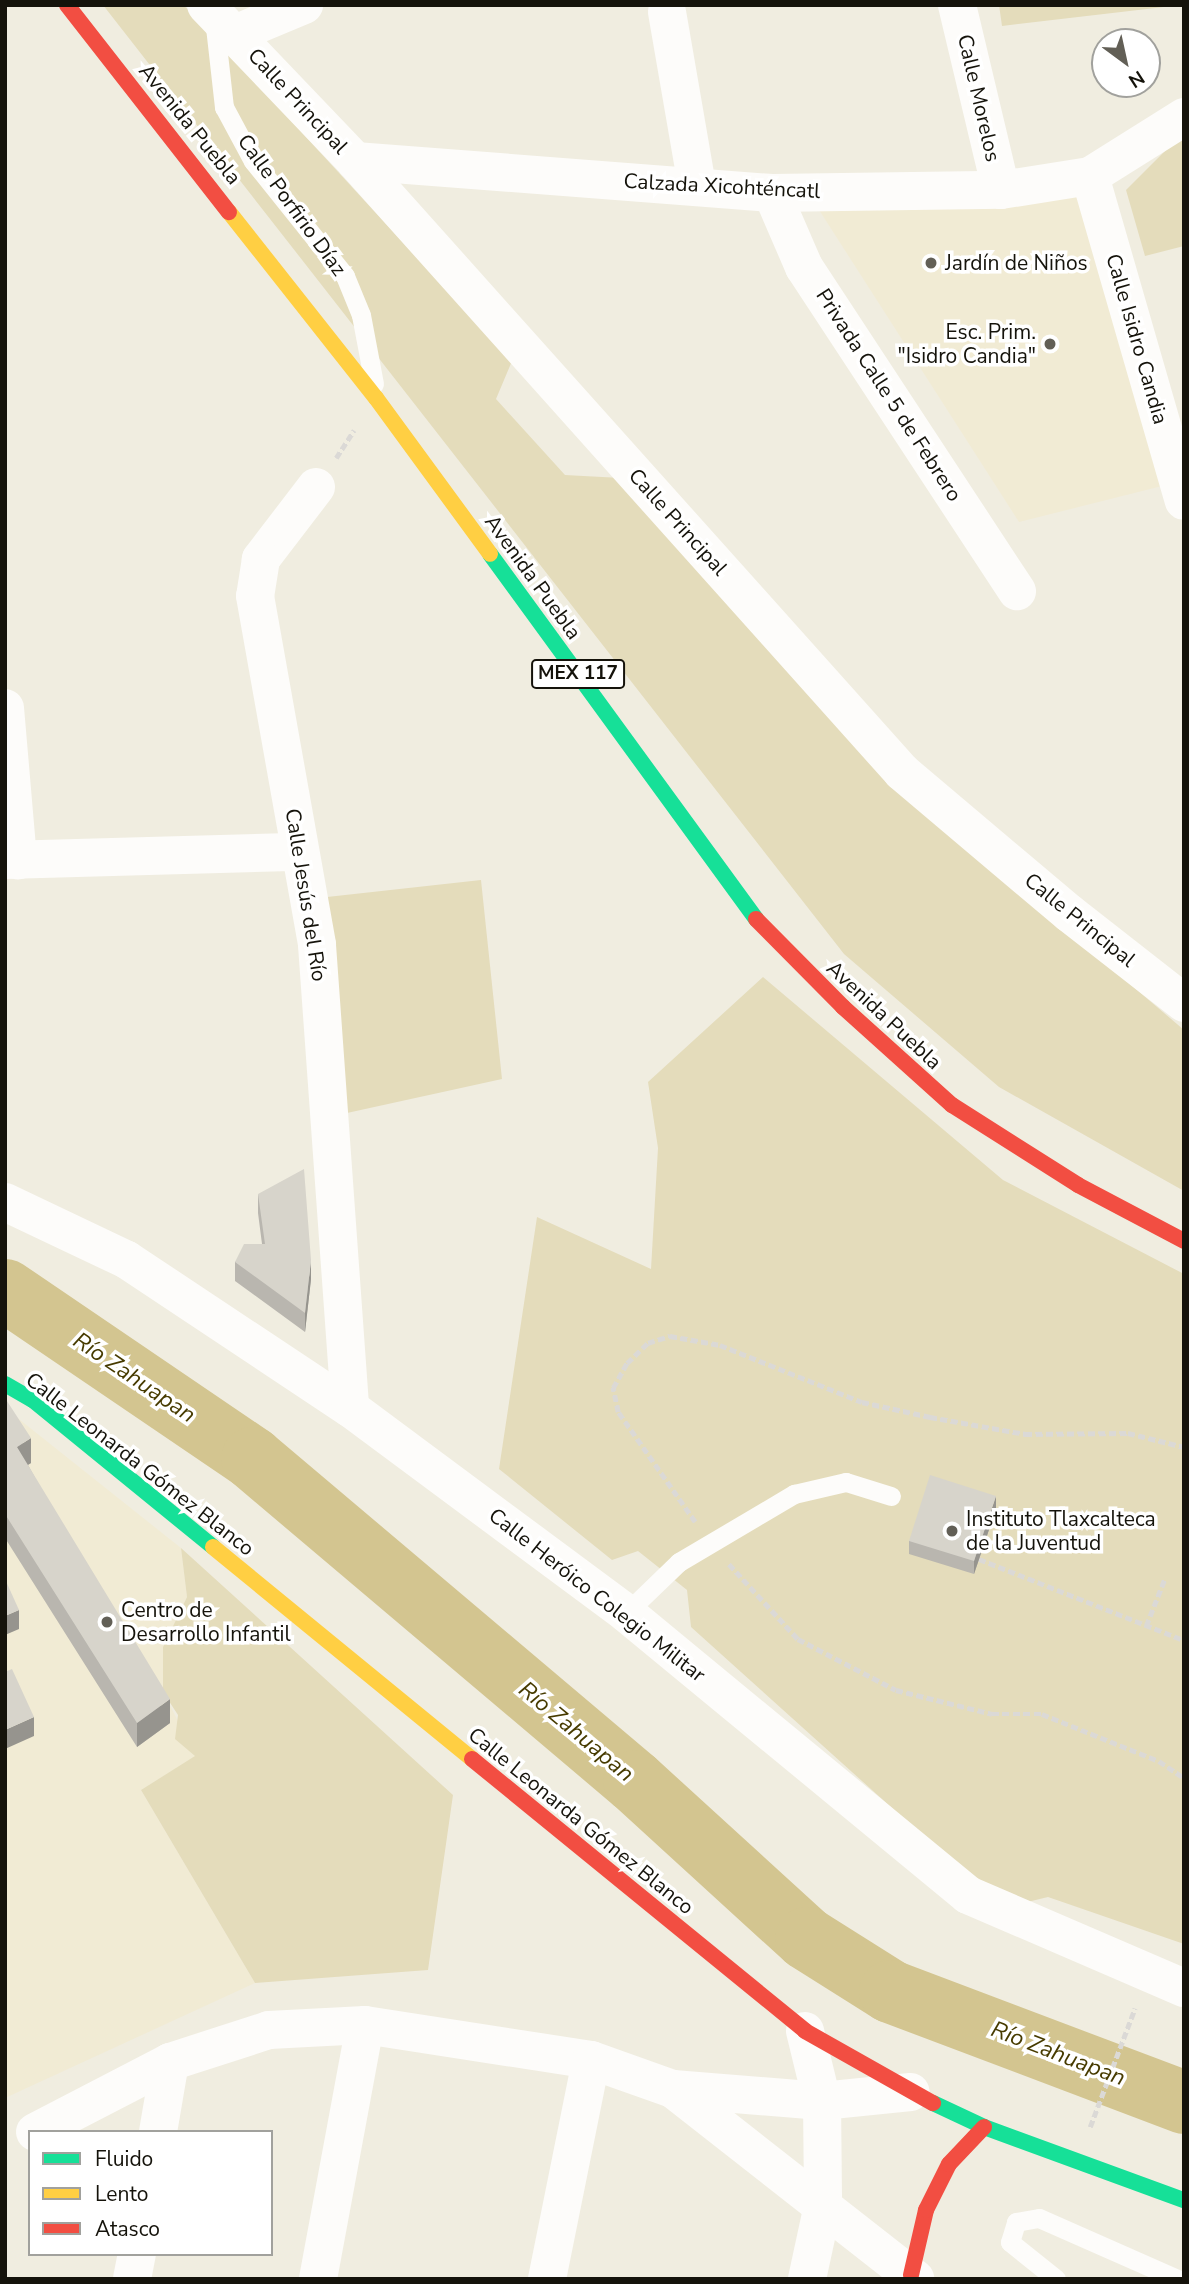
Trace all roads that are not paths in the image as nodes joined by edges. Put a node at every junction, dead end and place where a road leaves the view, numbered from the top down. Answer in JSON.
{"nodes":[{"id":1,"x":67,"y":5,"type":"edge"},
{"id":2,"x":304,"y":5,"type":"edge"},
{"id":3,"x":957,"y":5,"type":"edge"},
{"id":4,"x":667,"y":12,"type":"dead end"},
{"id":5,"x":218,"y":17,"type":"edge"},
{"id":6,"x":1184,"y":117,"type":"edge"},
{"id":7,"x":355,"y":161,"type":"junction"},
{"id":8,"x":1090,"y":176,"type":"junction"},
{"id":9,"x":697,"y":186,"type":"junction"},
{"id":10,"x":1001,"y":190,"type":"junction"},
{"id":11,"x":772,"y":193,"type":"junction"},
{"id":12,"x":376,"y":398,"type":"junction"},
{"id":13,"x":316,"y":487,"type":"road end"},
{"id":14,"x":1184,"y":501,"type":"edge"},
{"id":15,"x":1017,"y":591,"type":"dead end"},
{"id":16,"x":5,"y":708,"type":"edge"},
{"id":17,"x":300,"y":852,"type":"junction"},
{"id":18,"x":12,"y":860,"type":"edge"},
{"id":19,"x":1184,"y":1003,"type":"edge"},
{"id":20,"x":5,"y":1202,"type":"edge"},
{"id":21,"x":1184,"y":1241,"type":"edge"},
{"id":22,"x":5,"y":1384,"type":"edge"},
{"id":23,"x":350,"y":1408,"type":"junction"},
{"id":24,"x":891,"y":1496,"type":"dead end"},
{"id":25,"x":626,"y":1613,"type":"junction"},
{"id":26,"x":1184,"y":1988,"type":"edge"},
{"id":27,"x":365,"y":2025,"type":"junction"},
{"id":28,"x":806,"y":2031,"type":"junction"},
{"id":29,"x":591,"y":2060,"type":"junction"},
{"id":30,"x":170,"y":2062,"type":"junction"},
{"id":31,"x":673,"y":2089,"type":"junction"},
{"id":32,"x":911,"y":2092,"type":"junction"},
{"id":33,"x":822,"y":2101,"type":"junction"},
{"id":34,"x":984,"y":2127,"type":"junction"},
{"id":35,"x":39,"y":2130,"type":"edge"},
{"id":36,"x":158,"y":2130,"type":"edge"},
{"id":37,"x":28,"y":2135,"type":"edge"},
{"id":38,"x":5,"y":2147,"type":"edge"},
{"id":39,"x":1184,"y":2200,"type":"edge"},
{"id":40,"x":823,"y":2206,"type":"junction"},
{"id":41,"x":137,"y":2256,"type":"edge"},
{"id":42,"x":913,"y":2277,"type":"edge"},
{"id":43,"x":132,"y":2279,"type":"edge"},
{"id":44,"x":318,"y":2279,"type":"edge"},
{"id":45,"x":547,"y":2279,"type":"edge"},
{"id":46,"x":807,"y":2279,"type":"edge"},
{"id":47,"x":1056,"y":2279,"type":"edge"},
{"id":48,"x":1177,"y":2279,"type":"edge"}],
"edges":[{"from":1,"to":12,"type":"main road","name":"Avenida Puebla","number":"MEX 117"},
{"from":2,"to":5,"type":"street"},
{"from":3,"to":10,"type":"street","name":"Calle Morelos"},
{"from":4,"to":9,"type":"street"},
{"from":5,"to":7,"type":"street","name":"Calle Principal"},
{"from":5,"to":12,"type":"lane","name":"Calle Porfirio Díaz"},
{"from":6,"to":8,"type":"street"},
{"from":7,"to":9,"type":"street","name":"Calzada Xicohténcatl"},
{"from":7,"to":19,"type":"street","name":"Calle Principal"},
{"from":8,"to":10,"type":"street","name":"Calzada Xicohténcatl"},
{"from":8,"to":14,"type":"street","name":"Calle Isidro Candia"},
{"from":9,"to":11,"type":"street","name":"Calzada Xicohténcatl"},
{"from":10,"to":11,"type":"street","name":"Calzada Xicohténcatl"},
{"from":11,"to":15,"type":"street","name":"Privada Calle 5 de Febrero"},
{"from":12,"to":21,"type":"main road","name":"Avenida Puebla","number":"MEX 117"},
{"from":13,"to":17,"type":"street","name":"Calle Jesús del Río"},
{"from":16,"to":18,"type":"street"},
{"from":17,"to":18,"type":"street"},
{"from":17,"to":23,"type":"street","name":"Calle Jesús del Río"},
{"from":20,"to":23,"type":"street","name":"Calle Heróico Colegio Militar"},
{"from":22,"to":28,"type":"main road","name":"Calle Leonarda Gómez Blanco"},
{"from":23,"to":25,"type":"street","name":"Calle Heróico Colegio Militar"},
{"from":24,"to":25,"type":"lane"},
{"from":25,"to":26,"type":"street","name":"Calle Heróico Colegio Militar"},
{"from":27,"to":29,"type":"street"},
{"from":27,"to":30,"type":"street"},
{"from":27,"to":44,"type":"street"},
{"from":28,"to":32,"type":"main road","name":"Calle Leonarda Gómez Blanco"},
{"from":28,"to":33,"type":"street"},
{"from":29,"to":31,"type":"street"},
{"from":29,"to":45,"type":"street"},
{"from":30,"to":35,"type":"street"},
{"from":30,"to":36,"type":"street"},
{"from":31,"to":33,"type":"street"},
{"from":31,"to":40,"type":"street"},
{"from":32,"to":33,"type":"street"},
{"from":32,"to":34,"type":"main road","name":"Calle Leonarda Gómez Blanco"},
{"from":33,"to":40,"type":"street"},
{"from":34,"to":39,"type":"main road","name":"Calle Leonarda Gómez Blanco"},
{"from":34,"to":42,"type":"main road"},
{"from":37,"to":38,"type":"street"},
{"from":40,"to":42,"type":"street"},
{"from":40,"to":46,"type":"street"},
{"from":41,"to":43,"type":"street"},
{"from":47,"to":48,"type":"lane"}]}
